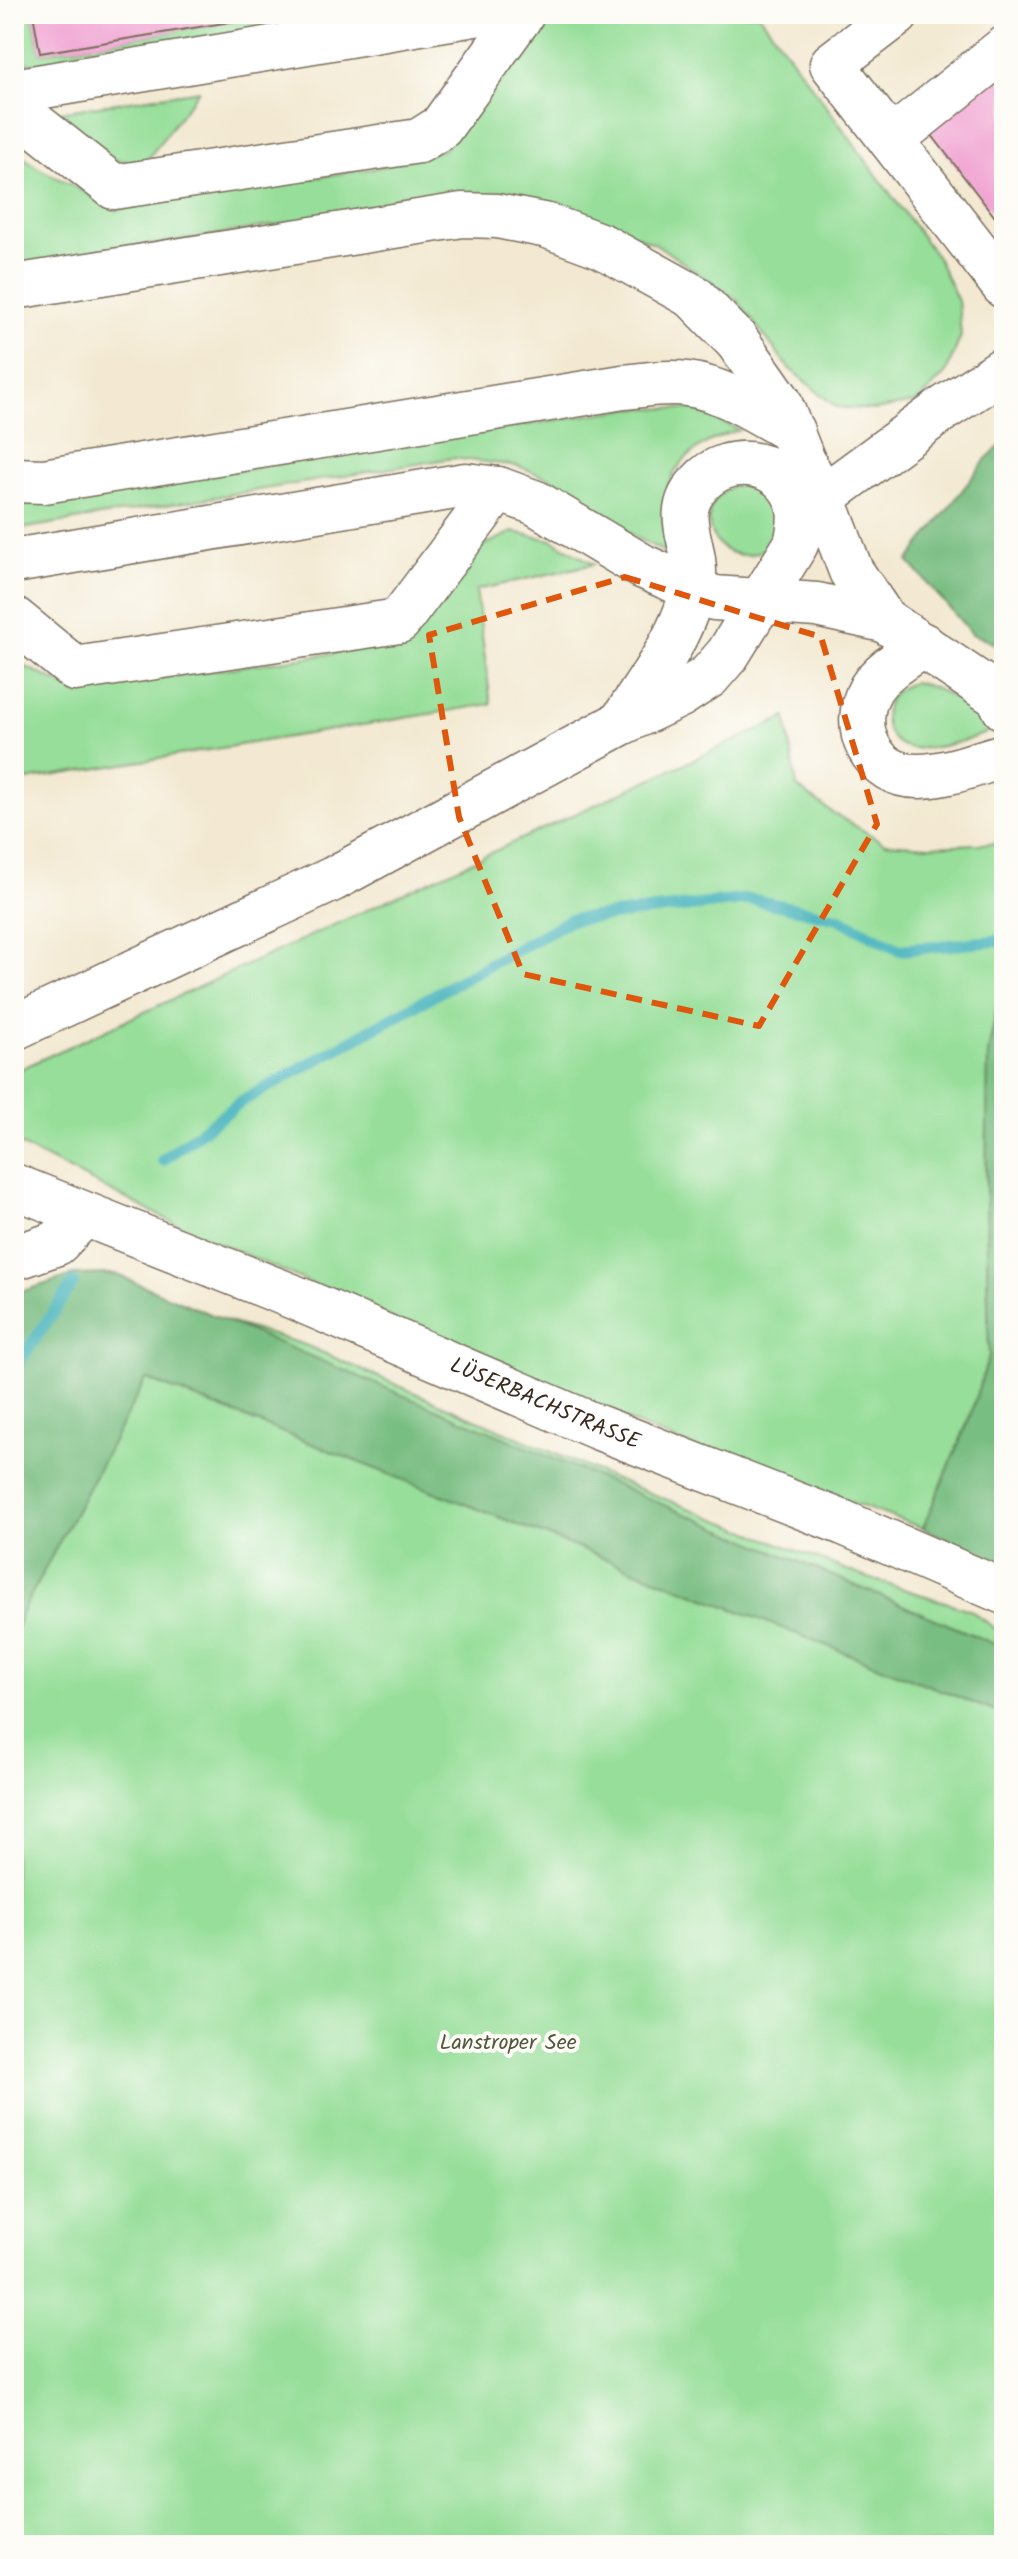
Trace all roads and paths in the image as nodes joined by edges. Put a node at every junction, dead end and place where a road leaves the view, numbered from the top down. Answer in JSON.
{"nodes":[{"id":1,"x":474,"y":14,"type":"edge"},
{"id":2,"x":522,"y":14,"type":"edge"},
{"id":3,"x":897,"y":14,"type":"edge"},
{"id":4,"x":1004,"y":49,"type":"edge"},
{"id":5,"x":14,"y":91,"type":"edge"},
{"id":6,"x":14,"y":108,"type":"edge"},
{"id":7,"x":891,"y":140,"type":"junction"},
{"id":8,"x":1001,"y":275,"type":"edge"},
{"id":9,"x":14,"y":287,"type":"edge"},
{"id":10,"x":1004,"y":369,"type":"edge"},
{"id":11,"x":792,"y":431,"type":"junction"},
{"id":12,"x":14,"y":480,"type":"edge"},
{"id":13,"x":498,"y":489,"type":"junction"},
{"id":14,"x":811,"y":502,"type":"junction"},
{"id":15,"x":14,"y":561,"type":"edge"},
{"id":16,"x":692,"y":589,"type":"junction"},
{"id":17,"x":761,"y":600,"type":"junction"},
{"id":18,"x":14,"y":619,"type":"edge"},
{"id":19,"x":884,"y":620,"type":"junction"},
{"id":20,"x":923,"y":645,"type":"junction"},
{"id":21,"x":1002,"y":701,"type":"edge"},
{"id":22,"x":621,"y":723,"type":"junction"},
{"id":23,"x":1004,"y":756,"type":"edge"},
{"id":24,"x":14,"y":1028,"type":"edge"},
{"id":25,"x":14,"y":1186,"type":"edge"},
{"id":26,"x":84,"y":1215,"type":"junction"},
{"id":27,"x":14,"y":1258,"type":"edge"},
{"id":28,"x":1004,"y":1592,"type":"edge"}],
"edges":[{"from":1,"to":5,"type":"street"},
{"from":2,"to":6,"type":"street"},
{"from":3,"to":7,"type":"street"},
{"from":4,"to":7,"type":"street"},
{"from":7,"to":8,"type":"street"},
{"from":9,"to":11,"type":"street"},
{"from":10,"to":14,"type":"street"},
{"from":11,"to":12,"type":"street"},
{"from":11,"to":14,"type":"street"},
{"from":13,"to":15,"type":"street"},
{"from":13,"to":16,"type":"street"},
{"from":13,"to":18,"type":"street"},
{"from":14,"to":16,"type":"street"},
{"from":14,"to":17,"type":"street"},
{"from":14,"to":19,"type":"street"},
{"from":16,"to":17,"type":"street"},
{"from":16,"to":22,"type":"street"},
{"from":17,"to":19,"type":"street"},
{"from":17,"to":22,"type":"street"},
{"from":19,"to":20,"type":"street"},
{"from":20,"to":21,"type":"street"},
{"from":20,"to":23,"type":"street"},
{"from":22,"to":24,"type":"street"},
{"from":25,"to":26,"type":"street","name":"LÜSERBACHSTRASSE"},
{"from":26,"to":27,"type":"street"},
{"from":26,"to":28,"type":"street","name":"LÜSERBACHSTRASSE"}]}
